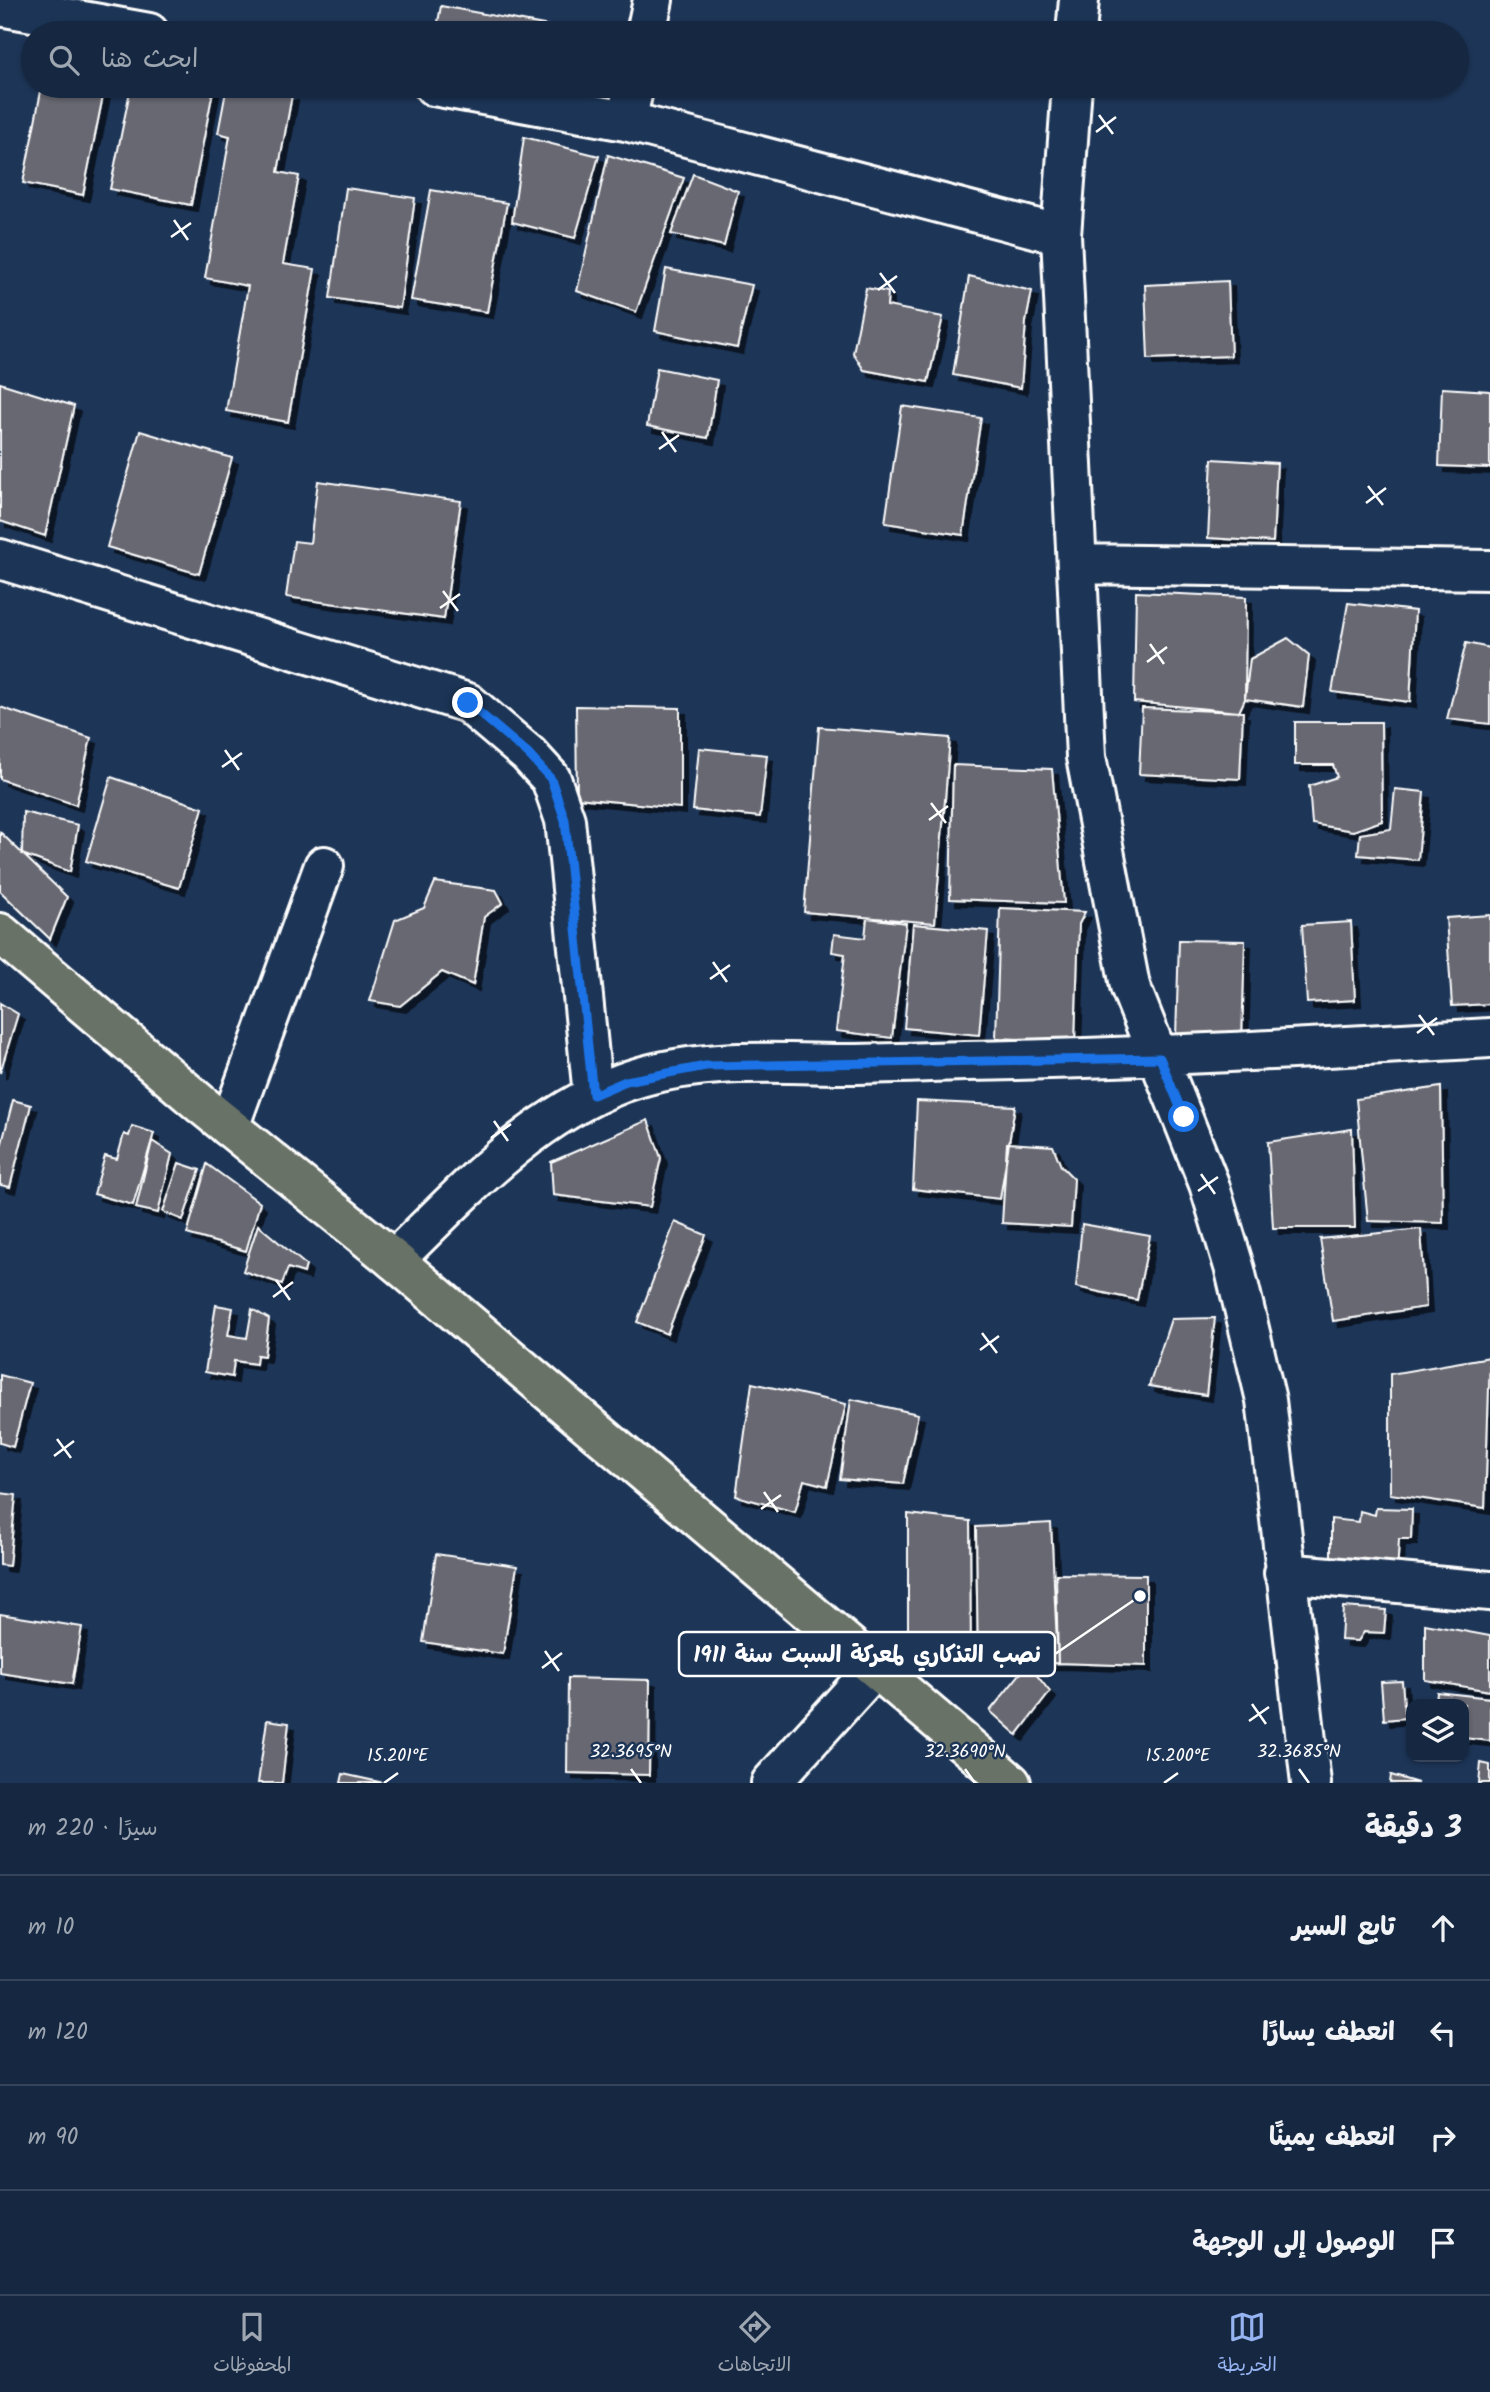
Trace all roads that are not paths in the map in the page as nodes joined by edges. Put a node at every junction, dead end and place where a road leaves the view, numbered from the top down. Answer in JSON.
{"nodes":[{"id":1,"x":653,"y":0,"type":"edge"},
{"id":2,"x":1079,"y":0,"type":"edge"},
{"id":3,"x":0,"y":6,"type":"edge"},
{"id":4,"x":83,"y":21,"type":"edge"},
{"id":5,"x":649,"y":21,"type":"edge"},
{"id":6,"x":1077,"y":21,"type":"edge"},
{"id":7,"x":572,"y":98,"type":"edge"},
{"id":8,"x":1071,"y":98,"type":"edge"},
{"id":9,"x":630,"y":103,"type":"edge"},
{"id":10,"x":1060,"y":235,"type":"junction"},
{"id":11,"x":0,"y":559,"type":"edge"},
{"id":12,"x":1077,"y":564,"type":"junction"},
{"id":13,"x":1490,"y":570,"type":"edge"},
{"id":14,"x":324,"y":866,"type":"dead end"},
{"id":15,"x":0,"y":933,"type":"edge"},
{"id":16,"x":1490,"y":1038,"type":"edge"},
{"id":17,"x":1160,"y":1058,"type":"junction"},
{"id":18,"x":593,"y":1095,"type":"junction"},
{"id":19,"x":229,"y":1127,"type":"junction"},
{"id":20,"x":394,"y":1261,"type":"junction"},
{"id":21,"x":1284,"y":1573,"type":"junction"},
{"id":22,"x":1490,"y":1591,"type":"edge"},
{"id":23,"x":876,"y":1668,"type":"junction"},
{"id":24,"x":771,"y":1783,"type":"edge"},
{"id":25,"x":1010,"y":1783,"type":"edge"},
{"id":26,"x":1311,"y":1783,"type":"edge"}],
"edges":[{"from":1,"to":5,"type":"street"},
{"from":2,"to":6,"type":"street"},
{"from":3,"to":4,"type":"street"},
{"from":7,"to":9,"type":"street"},
{"from":8,"to":10,"type":"street"},
{"from":9,"to":10,"type":"street"},
{"from":10,"to":12,"type":"street"},
{"from":11,"to":18,"type":"street"},
{"from":12,"to":13,"type":"street"},
{"from":12,"to":17,"type":"street"},
{"from":14,"to":19,"type":"street"},
{"from":15,"to":19,"type":"main road"},
{"from":16,"to":17,"type":"street"},
{"from":17,"to":18,"type":"street"},
{"from":17,"to":21,"type":"street"},
{"from":18,"to":20,"type":"street"},
{"from":19,"to":20,"type":"main road"},
{"from":20,"to":23,"type":"main road"},
{"from":21,"to":22,"type":"street"},
{"from":21,"to":26,"type":"street"},
{"from":23,"to":24,"type":"street"},
{"from":23,"to":25,"type":"main road"}]}
